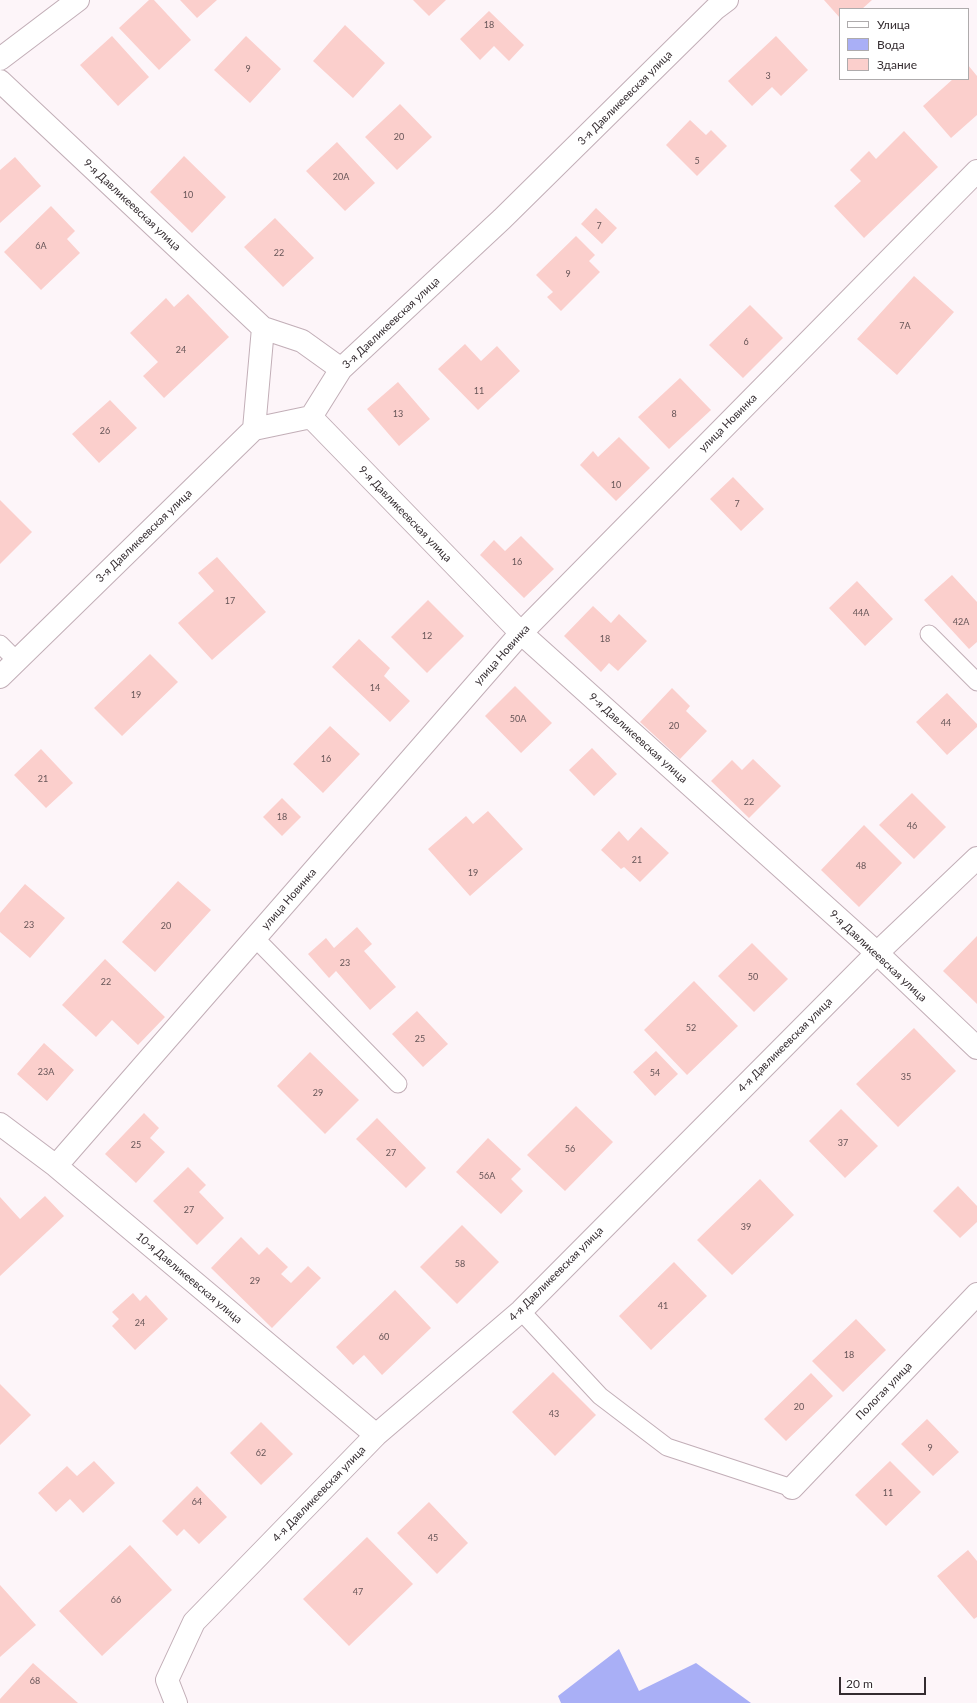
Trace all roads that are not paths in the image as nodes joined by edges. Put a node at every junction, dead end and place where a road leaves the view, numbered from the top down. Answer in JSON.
{"nodes":[{"id":1,"x":78,"y":0,"type":"edge"},
{"id":2,"x":727,"y":0,"type":"edge"},
{"id":3,"x":0,"y":59,"type":"edge"},
{"id":4,"x":0,"y":81,"type":"edge"},
{"id":5,"x":977,"y":170,"type":"edge"},
{"id":6,"x":263,"y":328,"type":"junction"},
{"id":7,"x":341,"y":369,"type":"junction"},
{"id":8,"x":311,"y":417,"type":"junction"},
{"id":9,"x":254,"y":429,"type":"junction"},
{"id":10,"x":521,"y":633,"type":"junction"},
{"id":11,"x":929,"y":634,"type":"dead end"},
{"id":12,"x":0,"y":644,"type":"edge"},
{"id":13,"x":16,"y":660,"type":"junction"},
{"id":14,"x":0,"y":677,"type":"edge"},
{"id":15,"x":977,"y":682,"type":"edge"},
{"id":16,"x":977,"y":858,"type":"edge"},
{"id":17,"x":255,"y":938,"type":"junction"},
{"id":18,"x":877,"y":953,"type":"junction"},
{"id":19,"x":977,"y":1048,"type":"edge"},
{"id":20,"x":398,"y":1084,"type":"dead end"},
{"id":21,"x":2,"y":1130,"type":"edge"},
{"id":22,"x":56,"y":1166,"type":"junction"},
{"id":23,"x":977,"y":1294,"type":"edge"},
{"id":24,"x":521,"y":1311,"type":"junction"},
{"id":25,"x":376,"y":1435,"type":"junction"},
{"id":26,"x":792,"y":1488,"type":"joint"},
{"id":27,"x":176,"y":1703,"type":"edge"}],
"edges":[{"from":1,"to":3,"type":"street"},
{"from":2,"to":7,"type":"street","name":"3-я Давликеевская улица"},
{"from":4,"to":6,"type":"street","name":"9-я Давликеевская улица"},
{"from":5,"to":10,"type":"street","name":"улица Новинка"},
{"from":6,"to":7,"type":"street","name":"9-я Давликеевская улица"},
{"from":6,"to":9,"type":"street"},
{"from":7,"to":8,"type":"street","name":"3-я Давликеевская улица"},
{"from":8,"to":9,"type":"street"},
{"from":8,"to":10,"type":"street","name":"9-я Давликеевская улица"},
{"from":9,"to":13,"type":"street","name":"3-я Давликеевская улица"},
{"from":10,"to":17,"type":"street","name":"улица Новинка"},
{"from":10,"to":18,"type":"street","name":"9-я Давликеевская улица"},
{"from":11,"to":15,"type":"lane"},
{"from":12,"to":13,"type":"lane"},
{"from":13,"to":14,"type":"street","name":"3-я Давликеевская улица"},
{"from":16,"to":18,"type":"street","name":"4-я Давликеевская улица"},
{"from":17,"to":20,"type":"lane"},
{"from":17,"to":22,"type":"street","name":"улица Новинка"},
{"from":18,"to":19,"type":"street","name":"9-я Давликеевская улица"},
{"from":18,"to":24,"type":"street","name":"4-я Давликеевская улица"},
{"from":21,"to":22,"type":"street","name":"10-я Давликеевская улица"},
{"from":22,"to":25,"type":"street","name":"10-я Давликеевская улица"},
{"from":23,"to":26,"type":"street","name":"Пологая улица"},
{"from":24,"to":25,"type":"street","name":"4-я Давликеевская улица"},
{"from":24,"to":26,"type":"lane"},
{"from":25,"to":27,"type":"street","name":"4-я Давликеевская улица"}]}
